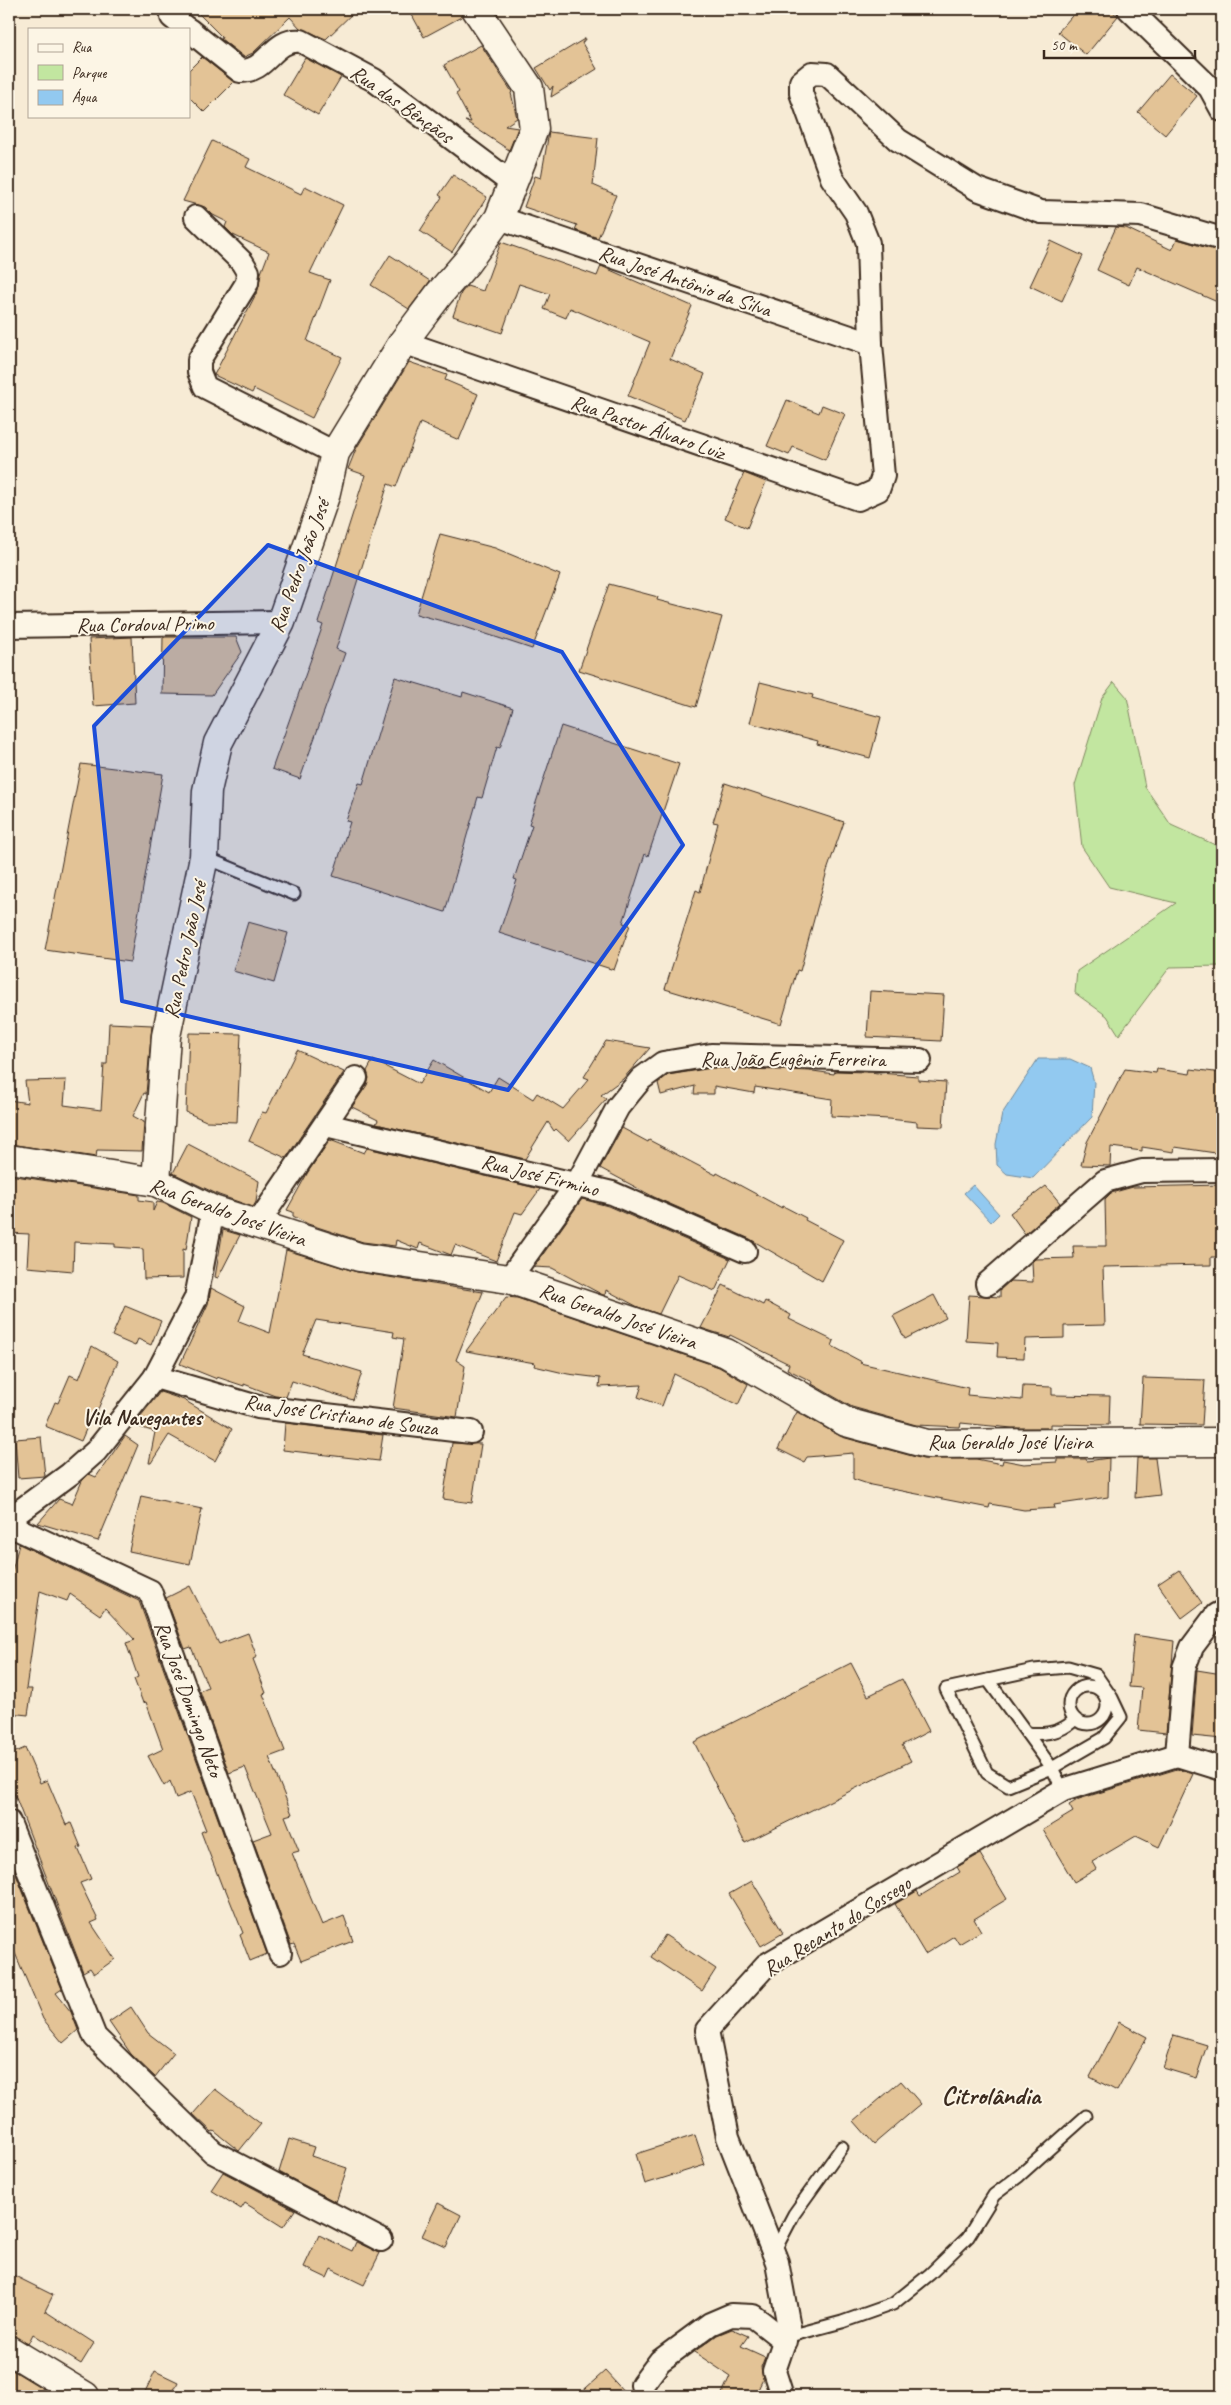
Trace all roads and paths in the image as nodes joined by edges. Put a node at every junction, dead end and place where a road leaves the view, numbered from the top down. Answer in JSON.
{"nodes":[{"id":1,"x":476,"y":9,"type":"edge"},
{"id":2,"x":1129,"y":9,"type":"edge"},
{"id":3,"x":190,"y":31,"type":"edge"},
{"id":4,"x":1222,"y":110,"type":"edge"},
{"id":5,"x":513,"y":184,"type":"junction"},
{"id":6,"x":196,"y":217,"type":"dead end"},
{"id":7,"x":499,"y":218,"type":"junction"},
{"id":8,"x":1222,"y":239,"type":"edge"},
{"id":9,"x":403,"y":342,"type":"junction"},
{"id":10,"x":872,"y":344,"type":"junction"},
{"id":11,"x":335,"y":453,"type":"junction"},
{"id":12,"x":281,"y":622,"type":"junction"},
{"id":13,"x":9,"y":626,"type":"edge"},
{"id":14,"x":204,"y":857,"type":"junction"},
{"id":15,"x":294,"y":894,"type":"dead end"},
{"id":16,"x":920,"y":1060,"type":"dead end"},
{"id":17,"x":356,"y":1078,"type":"dead end"},
{"id":18,"x":326,"y":1125,"type":"junction"},
{"id":19,"x":9,"y":1159,"type":"edge"},
{"id":20,"x":1222,"y":1170,"type":"edge"},
{"id":21,"x":156,"y":1182,"type":"junction"},
{"id":22,"x":578,"y":1184,"type":"junction"},
{"id":23,"x":213,"y":1210,"type":"junction"},
{"id":24,"x":256,"y":1226,"type":"junction"},
{"id":25,"x":745,"y":1251,"type":"dead end"},
{"id":26,"x":509,"y":1279,"type":"junction"},
{"id":27,"x":987,"y":1284,"type":"dead end"},
{"id":28,"x":155,"y":1376,"type":"junction"},
{"id":29,"x":471,"y":1432,"type":"dead end"},
{"id":30,"x":1222,"y":1442,"type":"edge"},
{"id":31,"x":9,"y":1519,"type":"edge"},
{"id":32,"x":9,"y":1525,"type":"edge"},
{"id":33,"x":1222,"y":1612,"type":"edge"},
{"id":34,"x":988,"y":1680,"type":"junction"},
{"id":35,"x":1075,"y":1719,"type":"dead end"},
{"id":36,"x":1027,"y":1733,"type":"junction"},
{"id":37,"x":1177,"y":1755,"type":"junction"},
{"id":38,"x":1052,"y":1768,"type":"junction"},
{"id":39,"x":1222,"y":1769,"type":"edge"},
{"id":40,"x":1063,"y":1790,"type":"junction"},
{"id":41,"x":9,"y":1822,"type":"edge"},
{"id":42,"x":280,"y":1953,"type":"dead end"},
{"id":43,"x":1086,"y":2116,"type":"dead end"},
{"id":44,"x":842,"y":2146,"type":"dead end"},
{"id":45,"x":381,"y":2240,"type":"dead end"},
{"id":46,"x":773,"y":2254,"type":"junction"},
{"id":47,"x":785,"y":2339,"type":"junction"},
{"id":48,"x":9,"y":2350,"type":"edge"},
{"id":49,"x":642,"y":2385,"type":"dead end"},
{"id":50,"x":86,"y":2396,"type":"edge"},
{"id":51,"x":782,"y":2396,"type":"edge"}],
"edges":[{"from":1,"to":5,"type":"street","name":"Rua Pedro João José"},
{"from":2,"to":4,"type":"street"},
{"from":3,"to":5,"type":"street","name":"Rua das Bênçãos"},
{"from":5,"to":7,"type":"street","name":"Rua Pedro João José"},
{"from":6,"to":11,"type":"street"},
{"from":7,"to":9,"type":"street","name":"Rua Pedro João José"},
{"from":7,"to":10,"type":"street","name":"Rua José Antônio da Silva"},
{"from":8,"to":10,"type":"street"},
{"from":9,"to":10,"type":"street","name":"Rua Pastor Álvaro Luiz"},
{"from":9,"to":11,"type":"street","name":"Rua Pedro João José"},
{"from":11,"to":12,"type":"street","name":"Rua Pedro João José"},
{"from":12,"to":13,"type":"street","name":"Rua Cordoval Primo"},
{"from":12,"to":14,"type":"street","name":"Rua Pedro João José"},
{"from":14,"to":15,"type":"lane"},
{"from":14,"to":21,"type":"street","name":"Rua Pedro João José"},
{"from":16,"to":22,"type":"street","name":"Rua João Eugênio Ferreira"},
{"from":17,"to":18,"type":"street"},
{"from":18,"to":22,"type":"street","name":"Rua José Firmino"},
{"from":18,"to":24,"type":"street"},
{"from":19,"to":21,"type":"street","name":"Rua Geraldo José Vieira"},
{"from":20,"to":27,"type":"street"},
{"from":21,"to":23,"type":"street","name":"Rua Geraldo José Vieira"},
{"from":22,"to":25,"type":"street","name":"Rua José Firmino"},
{"from":22,"to":26,"type":"street","name":"Rua João Eugênio Ferreira"},
{"from":23,"to":24,"type":"street","name":"Rua Geraldo José Vieira"},
{"from":23,"to":28,"type":"street"},
{"from":24,"to":26,"type":"street","name":"Rua Geraldo José Vieira"},
{"from":26,"to":30,"type":"street","name":"Rua Geraldo José Vieira"},
{"from":28,"to":29,"type":"street","name":"Rua José Cristiano de Souza"},
{"from":28,"to":31,"type":"street"},
{"from":32,"to":42,"type":"street","name":"Rua José Domingo Neto"},
{"from":33,"to":37,"type":"street"},
{"from":34,"to":36,"type":"lane"},
{"from":34,"to":38,"type":"lane"},
{"from":34,"to":38,"type":"lane"},
{"from":35,"to":36,"type":"lane"},
{"from":36,"to":38,"type":"lane"},
{"from":37,"to":39,"type":"street"},
{"from":37,"to":40,"type":"street","name":"Rua Recanto do Sossego"},
{"from":38,"to":40,"type":"lane"},
{"from":40,"to":46,"type":"street","name":"Rua Recanto do Sossego"},
{"from":41,"to":45,"type":"street"},
{"from":43,"to":47,"type":"lane"},
{"from":44,"to":46,"type":"lane"},
{"from":46,"to":47,"type":"street","name":"Rua Recanto do Sossego"},
{"from":47,"to":49,"type":"street"},
{"from":47,"to":51,"type":"street","name":"Rua Recanto do Sossego"},
{"from":48,"to":50,"type":"street"}]}
